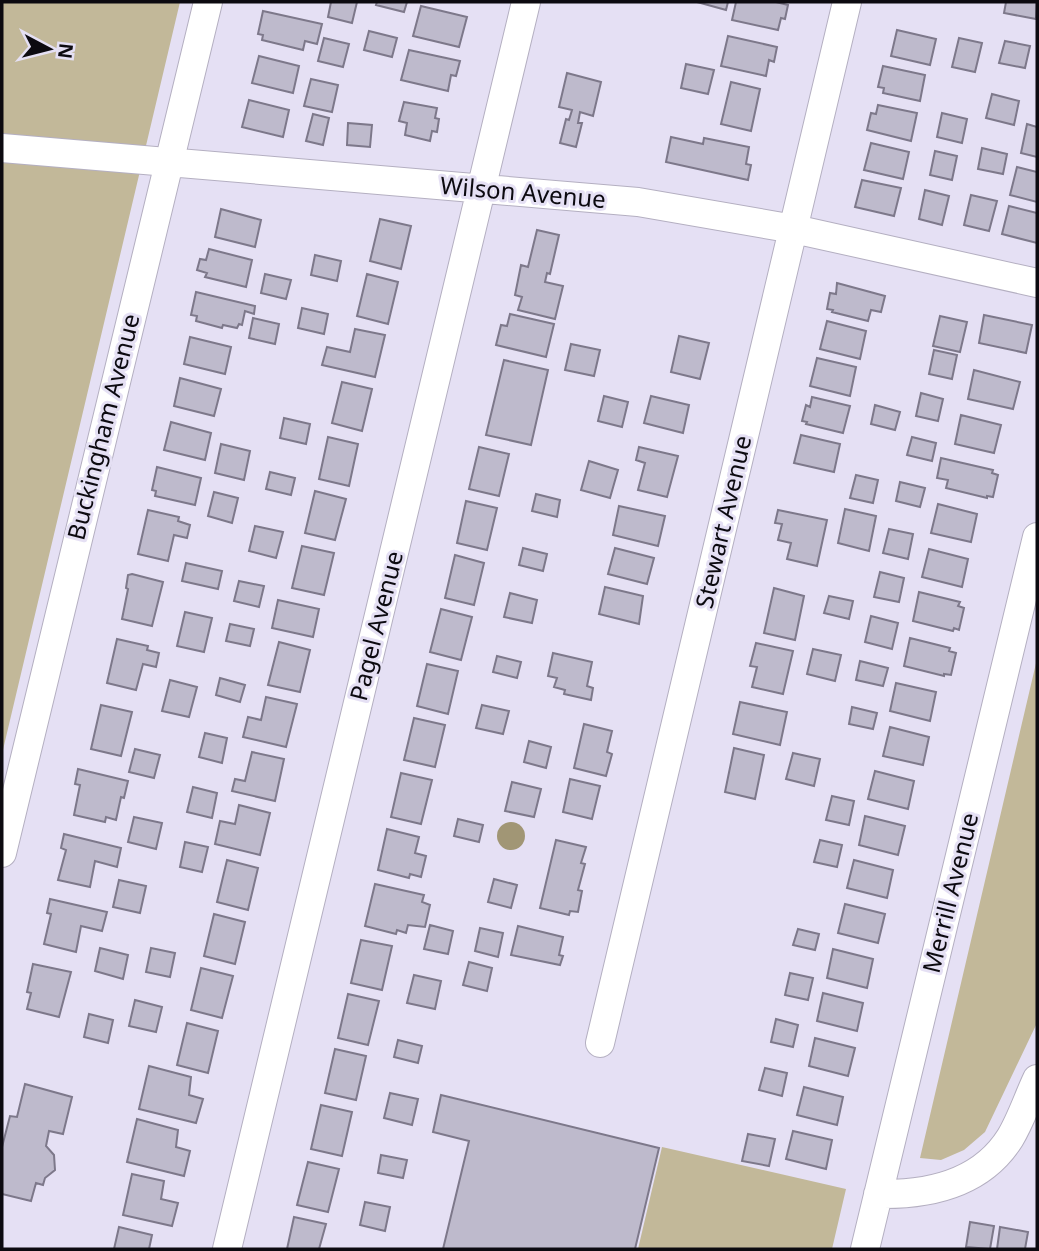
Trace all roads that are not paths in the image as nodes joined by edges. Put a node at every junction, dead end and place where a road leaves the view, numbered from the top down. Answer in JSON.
{"nodes":[{"id":1,"x":208,"y":2,"type":"edge"},
{"id":2,"x":526,"y":2,"type":"edge"},
{"id":3,"x":847,"y":2,"type":"edge"},
{"id":4,"x":2,"y":148,"type":"edge"},
{"id":5,"x":168,"y":163,"type":"junction"},
{"id":6,"x":482,"y":189,"type":"junction"},
{"id":7,"x":794,"y":229,"type":"junction"},
{"id":8,"x":1037,"y":283,"type":"edge"},
{"id":9,"x":1037,"y":537,"type":"edge"},
{"id":10,"x":2,"y":853,"type":"edge"},
{"id":11,"x":600,"y":1043,"type":"dead end"},
{"id":12,"x":1037,"y":1079,"type":"edge"},
{"id":13,"x":878,"y":1194,"type":"junction"},
{"id":14,"x":227,"y":1249,"type":"edge"},
{"id":15,"x":865,"y":1249,"type":"edge"}],
"edges":[{"from":1,"to":5,"type":"street","name":"Buckingham Avenue"},
{"from":2,"to":6,"type":"street","name":"Pagel Avenue"},
{"from":3,"to":7,"type":"street","name":"Stewart Avenue"},
{"from":4,"to":5,"type":"street","name":"Wilson Avenue"},
{"from":5,"to":6,"type":"street","name":"Wilson Avenue"},
{"from":5,"to":10,"type":"street","name":"Buckingham Avenue"},
{"from":6,"to":7,"type":"street","name":"Wilson Avenue"},
{"from":6,"to":14,"type":"street","name":"Pagel Avenue"},
{"from":7,"to":8,"type":"street","name":"Wilson Avenue"},
{"from":7,"to":11,"type":"street","name":"Stewart Avenue"},
{"from":9,"to":13,"type":"street","name":"Merrill Avenue"},
{"from":12,"to":13,"type":"street"},
{"from":13,"to":15,"type":"street","name":"Merrill Avenue"}]}
